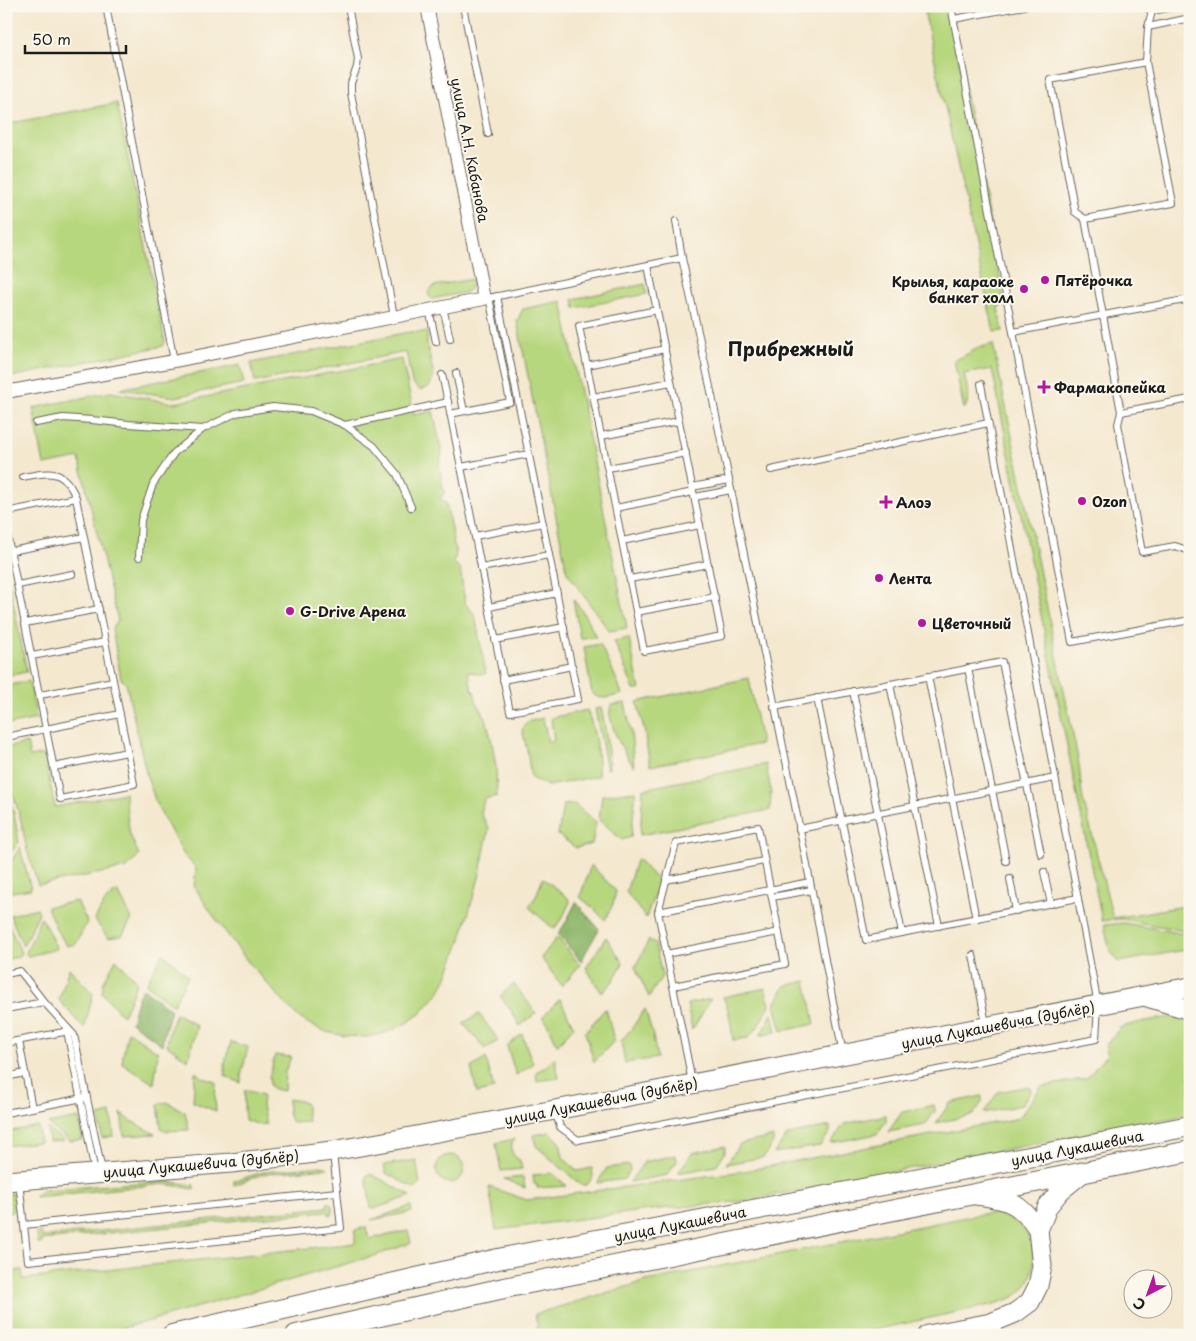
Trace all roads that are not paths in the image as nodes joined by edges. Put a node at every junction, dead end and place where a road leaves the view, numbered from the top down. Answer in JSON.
{"nodes":[{"id":1,"x":106,"y":6,"type":"edge"},
{"id":2,"x":348,"y":6,"type":"edge"},
{"id":3,"x":427,"y":6,"type":"edge"},
{"id":4,"x":463,"y":6,"type":"edge"},
{"id":5,"x":951,"y":6,"type":"edge"},
{"id":6,"x":1024,"y":6,"type":"edge"},
{"id":7,"x":1143,"y":6,"type":"edge"},
{"id":8,"x":1178,"y":6,"type":"edge"},
{"id":9,"x":1152,"y":11,"type":"junction"},
{"id":10,"x":1190,"y":18,"type":"edge"},
{"id":11,"x":954,"y":20,"type":"junction"},
{"id":12,"x":1148,"y":27,"type":"junction"},
{"id":13,"x":1146,"y":62,"type":"junction"},
{"id":14,"x":488,"y":134,"type":"dead end"},
{"id":15,"x":1085,"y":219,"type":"junction"},
{"id":16,"x":676,"y":221,"type":"dead end"},
{"id":17,"x":682,"y":258,"type":"junction"},
{"id":18,"x":648,"y":265,"type":"junction"},
{"id":19,"x":497,"y":296,"type":"junction"},
{"id":20,"x":486,"y":298,"type":"junction"},
{"id":21,"x":1190,"y":299,"type":"edge"},
{"id":22,"x":443,"y":307,"type":"junction"},
{"id":23,"x":429,"y":310,"type":"junction"},
{"id":24,"x":657,"y":310,"type":"junction"},
{"id":25,"x":394,"y":316,"type":"junction"},
{"id":26,"x":1103,"y":316,"type":"junction"},
{"id":27,"x":1013,"y":332,"type":"junction"},
{"id":28,"x":450,"y":339,"type":"dead end"},
{"id":29,"x":436,"y":342,"type":"dead end"},
{"id":30,"x":665,"y":349,"type":"junction"},
{"id":31,"x":174,"y":361,"type":"junction"},
{"id":32,"x":587,"y":364,"type":"junction"},
{"id":33,"x":456,"y":373,"type":"dead end"},
{"id":34,"x":442,"y":375,"type":"dead end"},
{"id":35,"x":672,"y":382,"type":"junction"},
{"id":36,"x":981,"y":384,"type":"dead end"},
{"id":37,"x":6,"y":392,"type":"edge"},
{"id":38,"x":593,"y":397,"type":"junction"},
{"id":39,"x":1190,"y":399,"type":"edge"},
{"id":40,"x":448,"y":402,"type":"junction"},
{"id":41,"x":464,"y":411,"type":"junction"},
{"id":42,"x":1121,"y":412,"type":"junction"},
{"id":43,"x":450,"y":414,"type":"junction"},
{"id":44,"x":679,"y":421,"type":"junction"},
{"id":45,"x":36,"y":423,"type":"dead end"},
{"id":46,"x":988,"y":423,"type":"junction"},
{"id":47,"x":345,"y":424,"type":"junction"},
{"id":48,"x":202,"y":429,"type":"junction"},
{"id":49,"x":601,"y":436,"type":"junction"},
{"id":50,"x":686,"y":453,"type":"junction"},
{"id":51,"x":529,"y":454,"type":"junction"},
{"id":52,"x":461,"y":467,"type":"junction"},
{"id":53,"x":608,"y":468,"type":"junction"},
{"id":54,"x":771,"y":470,"type":"dead end"},
{"id":55,"x":23,"y":477,"type":"dead end"},
{"id":56,"x":728,"y":480,"type":"junction"},
{"id":57,"x":730,"y":490,"type":"junction"},
{"id":58,"x":694,"y":492,"type":"junction"},
{"id":59,"x":76,"y":498,"type":"junction"},
{"id":60,"x":411,"y":507,"type":"dead end"},
{"id":61,"x":616,"y":508,"type":"junction"},
{"id":62,"x":6,"y":512,"type":"edge"},
{"id":63,"x":543,"y":523,"type":"junction"},
{"id":64,"x":700,"y":525,"type":"junction"},
{"id":65,"x":6,"y":529,"type":"edge"},
{"id":66,"x":474,"y":536,"type":"junction"},
{"id":67,"x":84,"y":537,"type":"junction"},
{"id":68,"x":622,"y":541,"type":"junction"},
{"id":69,"x":11,"y":551,"type":"junction"},
{"id":70,"x":1190,"y":551,"type":"edge"},
{"id":71,"x":549,"y":555,"type":"junction"},
{"id":72,"x":139,"y":557,"type":"dead end"},
{"id":73,"x":708,"y":564,"type":"junction"},
{"id":74,"x":481,"y":568,"type":"junction"},
{"id":75,"x":72,"y":574,"type":"dead end"},
{"id":76,"x":630,"y":579,"type":"junction"},
{"id":77,"x":18,"y":585,"type":"junction"},
{"id":78,"x":557,"y":593,"type":"junction"},
{"id":79,"x":714,"y":597,"type":"junction"},
{"id":80,"x":489,"y":607,"type":"junction"},
{"id":81,"x":99,"y":609,"type":"junction"},
{"id":82,"x":636,"y":612,"type":"junction"},
{"id":83,"x":1190,"y":620,"type":"edge"},
{"id":84,"x":25,"y":624,"type":"junction"},
{"id":85,"x":564,"y":626,"type":"junction"},
{"id":86,"x":495,"y":640,"type":"junction"},
{"id":87,"x":106,"y":642,"type":"junction"},
{"id":88,"x":32,"y":656,"type":"junction"},
{"id":89,"x":572,"y":666,"type":"junction"},
{"id":90,"x":968,"y":668,"type":"junction"},
{"id":91,"x":928,"y":676,"type":"junction"},
{"id":92,"x":503,"y":680,"type":"junction"},
{"id":93,"x":113,"y":681,"type":"junction"},
{"id":94,"x":890,"y":684,"type":"junction"},
{"id":95,"x":853,"y":691,"type":"junction"},
{"id":96,"x":40,"y":695,"type":"junction"},
{"id":97,"x":817,"y":698,"type":"junction"},
{"id":98,"x":774,"y":707,"type":"junction"},
{"id":99,"x":120,"y":714,"type":"junction"},
{"id":100,"x":46,"y":729,"type":"junction"},
{"id":101,"x":6,"y":737,"type":"edge"},
{"id":102,"x":128,"y":752,"type":"junction"},
{"id":103,"x":54,"y":766,"type":"junction"},
{"id":104,"x":1055,"y":778,"type":"junction"},
{"id":105,"x":1027,"y":784,"type":"junction"},
{"id":106,"x":992,"y":791,"type":"junction"},
{"id":107,"x":952,"y":799,"type":"junction"},
{"id":108,"x":915,"y":806,"type":"junction"},
{"id":109,"x":878,"y":814,"type":"junction"},
{"id":110,"x":842,"y":821,"type":"junction"},
{"id":111,"x":799,"y":829,"type":"junction"},
{"id":112,"x":1041,"y":854,"type":"dead end"},
{"id":113,"x":764,"y":861,"type":"junction"},
{"id":114,"x":1006,"y":861,"type":"dead end"},
{"id":115,"x":1044,"y":872,"type":"dead end"},
{"id":116,"x":1010,"y":879,"type":"dead end"},
{"id":117,"x":666,"y":880,"type":"junction"},
{"id":118,"x":810,"y":882,"type":"junction"},
{"id":119,"x":770,"y":890,"type":"junction"},
{"id":120,"x":811,"y":890,"type":"junction"},
{"id":121,"x":772,"y":897,"type":"junction"},
{"id":122,"x":1078,"y":898,"type":"junction"},
{"id":123,"x":1051,"y":904,"type":"junction"},
{"id":124,"x":1016,"y":910,"type":"junction"},
{"id":125,"x":658,"y":912,"type":"junction"},
{"id":126,"x":976,"y":918,"type":"junction"},
{"id":127,"x":939,"y":926,"type":"junction"},
{"id":128,"x":779,"y":932,"type":"junction"},
{"id":129,"x":902,"y":933,"type":"junction"},
{"id":130,"x":666,"y":954,"type":"junction"},
{"id":131,"x":973,"y":954,"type":"dead end"},
{"id":132,"x":6,"y":974,"type":"edge"},
{"id":133,"x":673,"y":986,"type":"junction"},
{"id":134,"x":1190,"y":987,"type":"edge"},
{"id":135,"x":1143,"y":996,"type":"junction"},
{"id":136,"x":44,"y":1002,"type":"junction"},
{"id":137,"x":1098,"y":1006,"type":"junction"},
{"id":138,"x":6,"y":1009,"type":"edge"},
{"id":139,"x":1190,"y":1010,"type":"edge"},
{"id":140,"x":987,"y":1027,"type":"junction"},
{"id":141,"x":68,"y":1031,"type":"junction"},
{"id":142,"x":19,"y":1041,"type":"junction"},
{"id":143,"x":6,"y":1043,"type":"edge"},
{"id":144,"x":843,"y":1055,"type":"junction"},
{"id":145,"x":26,"y":1073,"type":"junction"},
{"id":146,"x":6,"y":1077,"type":"edge"},
{"id":147,"x":692,"y":1084,"type":"junction"},
{"id":148,"x":84,"y":1098,"type":"junction"},
{"id":149,"x":32,"y":1108,"type":"junction"},
{"id":150,"x":555,"y":1110,"type":"junction"},
{"id":151,"x":6,"y":1113,"type":"edge"},
{"id":152,"x":1190,"y":1124,"type":"edge"},
{"id":153,"x":332,"y":1151,"type":"junction"},
{"id":154,"x":1190,"y":1151,"type":"edge"},
{"id":155,"x":99,"y":1173,"type":"junction"},
{"id":156,"x":1082,"y":1173,"type":"junction"},
{"id":157,"x":13,"y":1180,"type":"edge"},
{"id":158,"x":337,"y":1192,"type":"junction"},
{"id":159,"x":972,"y":1194,"type":"junction"},
{"id":160,"x":24,"y":1225,"type":"junction"},
{"id":161,"x":1038,"y":1230,"type":"junction"},
{"id":162,"x":172,"y":1335,"type":"edge"},
{"id":163,"x":296,"y":1335,"type":"edge"},
{"id":164,"x":928,"y":1335,"type":"edge"}],
"edges":[{"from":1,"to":31,"type":"lane"},
{"from":2,"to":25,"type":"lane"},
{"from":3,"to":20,"type":"street","name":"улица А.Н. Кабанова"},
{"from":4,"to":14,"type":"lane"},
{"from":5,"to":11,"type":"lane"},
{"from":6,"to":11,"type":"lane"},
{"from":7,"to":9,"type":"lane"},
{"from":8,"to":9,"type":"lane"},
{"from":9,"to":12,"type":"lane"},
{"from":10,"to":12,"type":"lane"},
{"from":11,"to":27,"type":"lane"},
{"from":12,"to":13,"type":"lane"},
{"from":13,"to":15,"type":"lane"},
{"from":13,"to":15,"type":"lane"},
{"from":15,"to":26,"type":"lane"},
{"from":16,"to":17,"type":"lane"},
{"from":17,"to":18,"type":"lane"},
{"from":17,"to":56,"type":"lane"},
{"from":18,"to":19,"type":"lane"},
{"from":18,"to":24,"type":"lane"},
{"from":19,"to":20,"type":"lane"},
{"from":19,"to":51,"type":"lane"},
{"from":20,"to":22,"type":"street"},
{"from":20,"to":41,"type":"lane"},
{"from":21,"to":26,"type":"lane"},
{"from":22,"to":23,"type":"street"},
{"from":22,"to":28,"type":"lane"},
{"from":23,"to":25,"type":"street"},
{"from":23,"to":29,"type":"lane"},
{"from":24,"to":30,"type":"lane"},
{"from":24,"to":32,"type":"lane"},
{"from":25,"to":31,"type":"street"},
{"from":26,"to":27,"type":"lane"},
{"from":26,"to":42,"type":"lane"},
{"from":27,"to":83,"type":"lane"},
{"from":30,"to":32,"type":"lane"},
{"from":30,"to":35,"type":"lane"},
{"from":31,"to":37,"type":"street"},
{"from":32,"to":38,"type":"lane"},
{"from":33,"to":41,"type":"lane"},
{"from":34,"to":40,"type":"lane"},
{"from":35,"to":38,"type":"lane"},
{"from":35,"to":44,"type":"lane"},
{"from":36,"to":46,"type":"lane"},
{"from":38,"to":49,"type":"lane"},
{"from":39,"to":42,"type":"lane"},
{"from":40,"to":43,"type":"lane"},
{"from":40,"to":47,"type":"lane"},
{"from":41,"to":43,"type":"lane"},
{"from":42,"to":70,"type":"lane"},
{"from":43,"to":52,"type":"lane"},
{"from":44,"to":49,"type":"lane"},
{"from":44,"to":50,"type":"lane"},
{"from":45,"to":48,"type":"lane"},
{"from":46,"to":54,"type":"lane"},
{"from":46,"to":104,"type":"lane"},
{"from":47,"to":48,"type":"lane"},
{"from":47,"to":60,"type":"lane"},
{"from":48,"to":72,"type":"lane"},
{"from":49,"to":53,"type":"lane"},
{"from":50,"to":53,"type":"lane"},
{"from":50,"to":58,"type":"lane"},
{"from":51,"to":52,"type":"lane"},
{"from":51,"to":63,"type":"lane"},
{"from":52,"to":66,"type":"lane"},
{"from":53,"to":61,"type":"lane"},
{"from":55,"to":59,"type":"lane"},
{"from":56,"to":57,"type":"lane"},
{"from":56,"to":58,"type":"lane"},
{"from":57,"to":58,"type":"lane"},
{"from":57,"to":98,"type":"lane"},
{"from":58,"to":61,"type":"lane"},
{"from":58,"to":64,"type":"lane"},
{"from":59,"to":62,"type":"lane"},
{"from":59,"to":67,"type":"lane"},
{"from":61,"to":68,"type":"lane"},
{"from":63,"to":66,"type":"lane"},
{"from":63,"to":71,"type":"lane"},
{"from":64,"to":68,"type":"lane"},
{"from":64,"to":73,"type":"lane"},
{"from":65,"to":69,"type":"lane"},
{"from":66,"to":74,"type":"lane"},
{"from":67,"to":69,"type":"lane"},
{"from":67,"to":81,"type":"lane"},
{"from":68,"to":76,"type":"lane"},
{"from":69,"to":77,"type":"lane"},
{"from":71,"to":74,"type":"lane"},
{"from":71,"to":78,"type":"lane"},
{"from":73,"to":76,"type":"lane"},
{"from":73,"to":79,"type":"lane"},
{"from":74,"to":80,"type":"lane"},
{"from":75,"to":77,"type":"lane"},
{"from":76,"to":82,"type":"lane"},
{"from":77,"to":84,"type":"lane"},
{"from":78,"to":80,"type":"lane"},
{"from":78,"to":85,"type":"lane"},
{"from":79,"to":82,"type":"lane"},
{"from":79,"to":82,"type":"lane"},
{"from":80,"to":86,"type":"lane"},
{"from":81,"to":84,"type":"lane"},
{"from":81,"to":87,"type":"lane"},
{"from":84,"to":88,"type":"lane"},
{"from":85,"to":86,"type":"lane"},
{"from":85,"to":89,"type":"lane"},
{"from":86,"to":92,"type":"lane"},
{"from":87,"to":88,"type":"lane"},
{"from":87,"to":93,"type":"lane"},
{"from":88,"to":96,"type":"lane"},
{"from":89,"to":92,"type":"lane"},
{"from":89,"to":92,"type":"lane"},
{"from":90,"to":91,"type":"lane"},
{"from":90,"to":105,"type":"lane"},
{"from":90,"to":106,"type":"lane"},
{"from":91,"to":94,"type":"lane"},
{"from":91,"to":107,"type":"lane"},
{"from":93,"to":96,"type":"lane"},
{"from":93,"to":99,"type":"lane"},
{"from":94,"to":95,"type":"lane"},
{"from":94,"to":108,"type":"lane"},
{"from":95,"to":97,"type":"lane"},
{"from":95,"to":109,"type":"lane"},
{"from":96,"to":100,"type":"lane"},
{"from":97,"to":98,"type":"lane"},
{"from":97,"to":110,"type":"lane"},
{"from":98,"to":111,"type":"lane"},
{"from":99,"to":100,"type":"lane"},
{"from":99,"to":102,"type":"lane"},
{"from":100,"to":101,"type":"lane"},
{"from":100,"to":103,"type":"lane"},
{"from":102,"to":103,"type":"lane"},
{"from":102,"to":103,"type":"lane"},
{"from":104,"to":105,"type":"lane"},
{"from":104,"to":122,"type":"lane"},
{"from":105,"to":106,"type":"lane"},
{"from":105,"to":112,"type":"lane"},
{"from":106,"to":107,"type":"lane"},
{"from":106,"to":114,"type":"lane"},
{"from":107,"to":108,"type":"lane"},
{"from":107,"to":126,"type":"lane"},
{"from":108,"to":109,"type":"lane"},
{"from":108,"to":127,"type":"lane"},
{"from":109,"to":110,"type":"lane"},
{"from":109,"to":129,"type":"lane"},
{"from":110,"to":111,"type":"lane"},
{"from":110,"to":129,"type":"lane"},
{"from":111,"to":118,"type":"lane"},
{"from":113,"to":117,"type":"lane"},
{"from":113,"to":117,"type":"lane"},
{"from":113,"to":119,"type":"lane"},
{"from":115,"to":123,"type":"lane"},
{"from":116,"to":124,"type":"lane"},
{"from":117,"to":125,"type":"lane"},
{"from":118,"to":119,"type":"lane"},
{"from":118,"to":120,"type":"lane"},
{"from":119,"to":121,"type":"lane"},
{"from":119,"to":125,"type":"lane"},
{"from":120,"to":121,"type":"lane"},
{"from":120,"to":144,"type":"lane"},
{"from":121,"to":128,"type":"lane"},
{"from":122,"to":123,"type":"lane"},
{"from":122,"to":137,"type":"lane"},
{"from":123,"to":124,"type":"lane"},
{"from":124,"to":126,"type":"lane"},
{"from":125,"to":130,"type":"lane"},
{"from":126,"to":127,"type":"lane"},
{"from":127,"to":129,"type":"lane"},
{"from":128,"to":130,"type":"lane"},
{"from":128,"to":133,"type":"lane"},
{"from":130,"to":133,"type":"lane"},
{"from":131,"to":140,"type":"lane"},
{"from":132,"to":136,"type":"lane"},
{"from":133,"to":147,"type":"lane"},
{"from":134,"to":135,"type":"street","name":"улица Лукашевича (дублёр)"},
{"from":135,"to":137,"type":"street","name":"улица Лукашевича (дублёр)"},
{"from":135,"to":139,"type":"street"},
{"from":136,"to":138,"type":"lane"},
{"from":136,"to":141,"type":"lane"},
{"from":137,"to":140,"type":"street","name":"улица Лукашевича (дублёр)"},
{"from":137,"to":150,"type":"lane"},
{"from":140,"to":144,"type":"street","name":"улица Лукашевича (дублёр)"},
{"from":141,"to":142,"type":"lane"},
{"from":141,"to":148,"type":"lane"},
{"from":142,"to":143,"type":"lane"},
{"from":142,"to":145,"type":"lane"},
{"from":144,"to":147,"type":"street","name":"улица Лукашевича (дублёр)"},
{"from":145,"to":146,"type":"lane"},
{"from":145,"to":149,"type":"lane"},
{"from":147,"to":150,"type":"street","name":"улица Лукашевича (дублёр)"},
{"from":148,"to":149,"type":"lane"},
{"from":148,"to":155,"type":"lane"},
{"from":149,"to":151,"type":"lane"},
{"from":150,"to":153,"type":"street","name":"улица Лукашевича (дублёр)"},
{"from":152,"to":162,"type":"main road","name":"улица Лукашевича"},
{"from":153,"to":155,"type":"street","name":"улица Лукашевича (дублёр)"},
{"from":153,"to":158,"type":"lane"},
{"from":154,"to":156,"type":"main road","name":"улица Лукашевича"},
{"from":155,"to":157,"type":"street","name":"улица Лукашевича (дублёр)"},
{"from":156,"to":159,"type":"main road","name":"улица Лукашевича"},
{"from":156,"to":161,"type":"street"},
{"from":157,"to":160,"type":"lane"},
{"from":158,"to":160,"type":"lane"},
{"from":158,"to":160,"type":"lane"},
{"from":159,"to":161,"type":"street"},
{"from":159,"to":163,"type":"main road","name":"улица Лукашевича"},
{"from":161,"to":164,"type":"street"}]}
